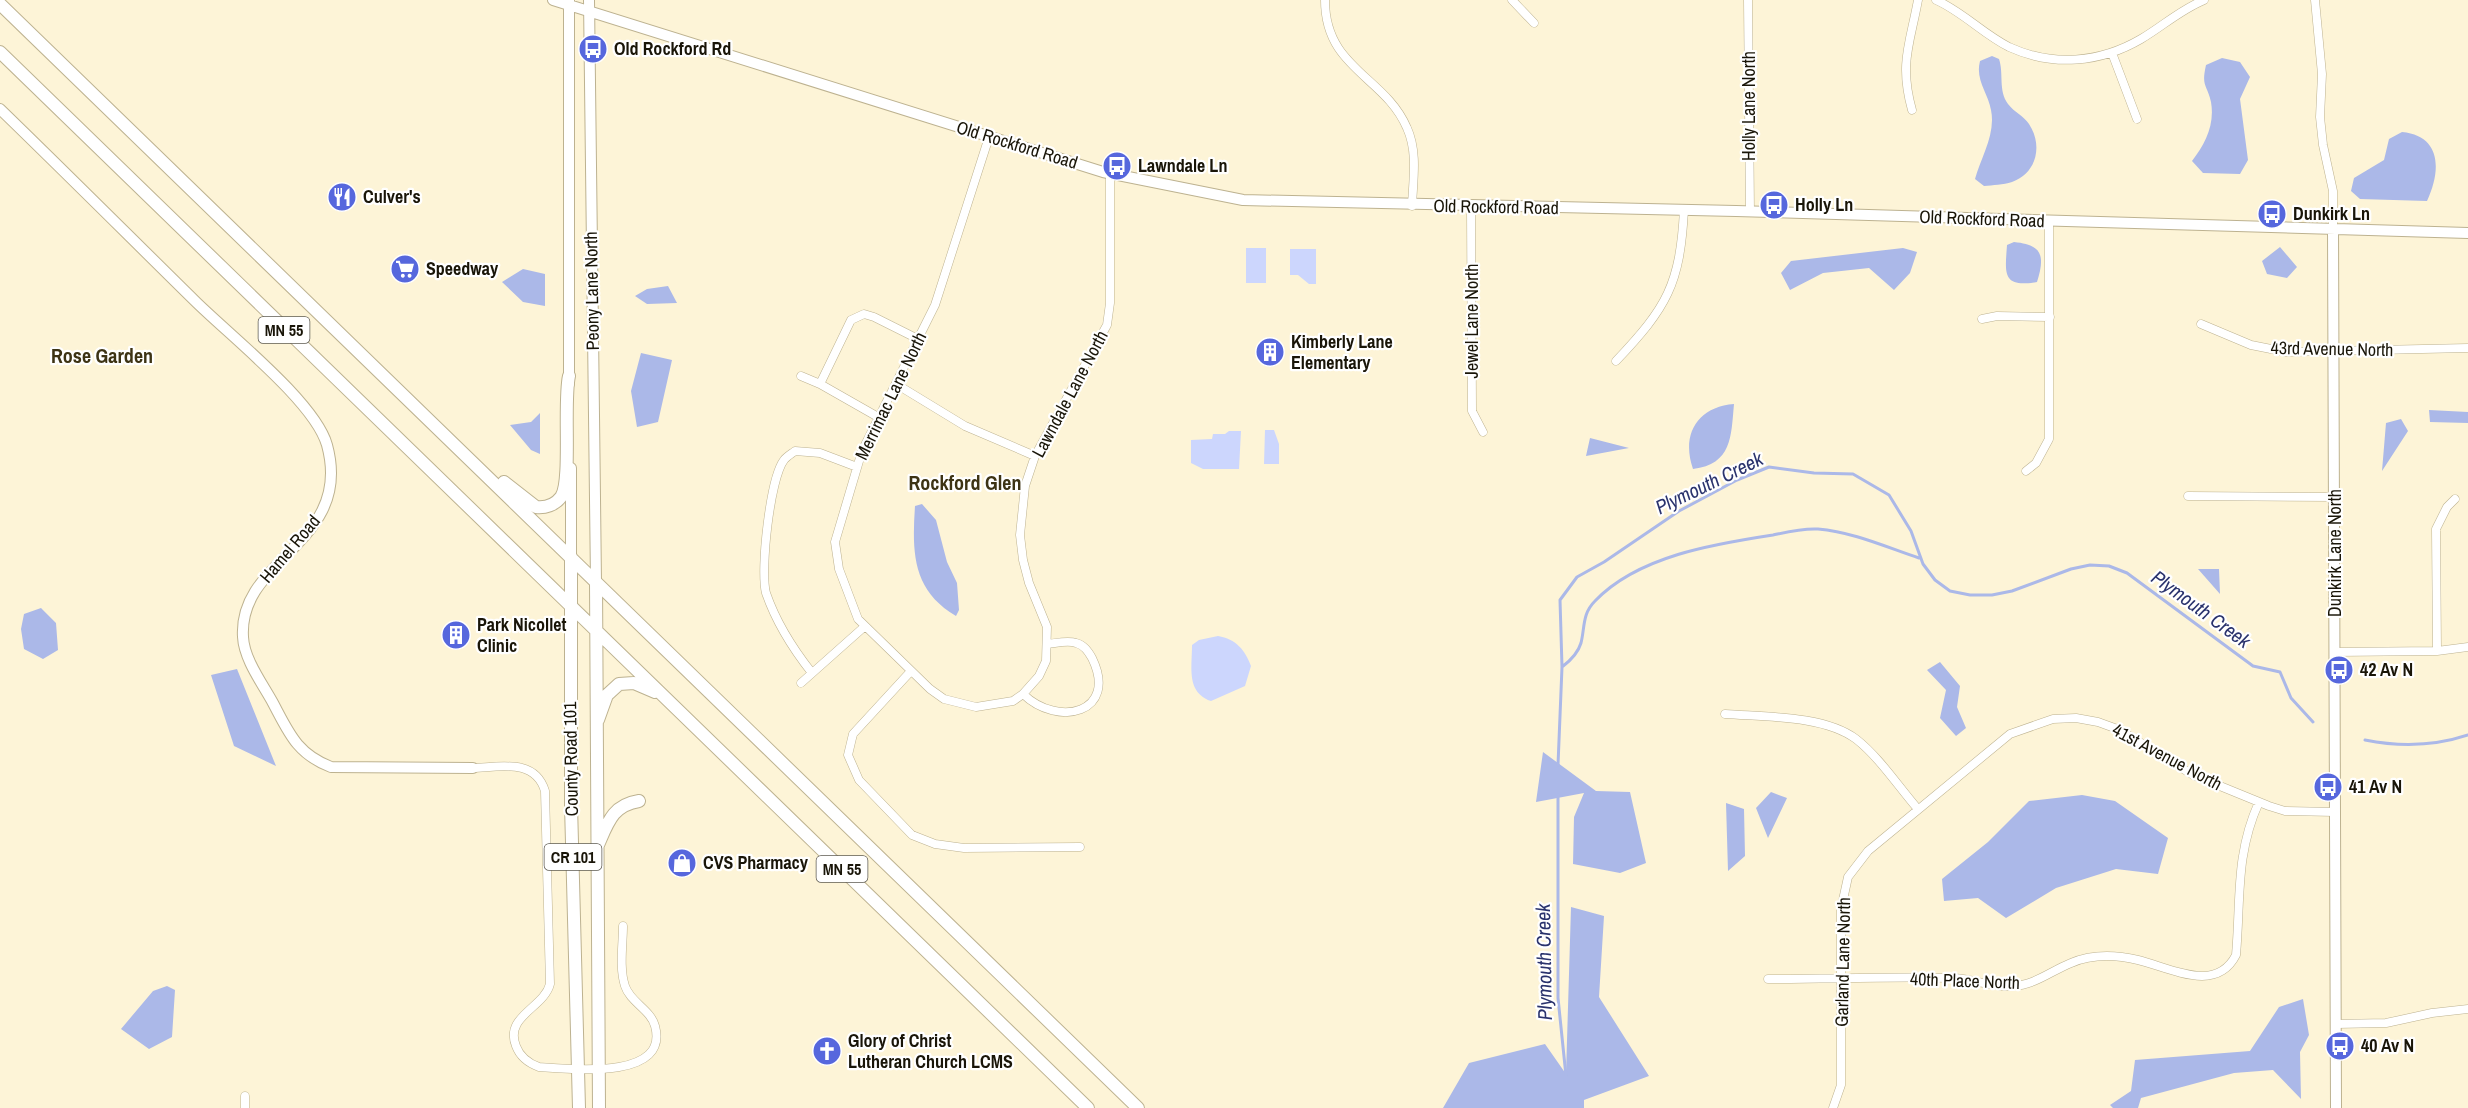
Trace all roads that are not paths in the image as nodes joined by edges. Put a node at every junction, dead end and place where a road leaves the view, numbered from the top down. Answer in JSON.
{"nodes":[{"id":1,"x":553,"y":0,"type":"edge"},
{"id":2,"x":1325,"y":0,"type":"edge"},
{"id":3,"x":1512,"y":0,"type":"edge"},
{"id":4,"x":1748,"y":0,"type":"edge"},
{"id":5,"x":1918,"y":0,"type":"edge"},
{"id":6,"x":1936,"y":0,"type":"edge"},
{"id":7,"x":2204,"y":0,"type":"edge"},
{"id":8,"x":2315,"y":0,"type":"edge"},
{"id":9,"x":569,"y":2,"type":"edge"},
{"id":10,"x":1,"y":6,"type":"edge"},
{"id":11,"x":589,"y":6,"type":"edge"},
{"id":12,"x":1534,"y":22,"type":"dead end"},
{"id":13,"x":0,"y":52,"type":"edge"},
{"id":14,"x":2112,"y":53,"type":"junction"},
{"id":15,"x":0,"y":109,"type":"edge"},
{"id":16,"x":1912,"y":110,"type":"dead end"},
{"id":17,"x":2137,"y":119,"type":"dead end"},
{"id":18,"x":989,"y":137,"type":"junction"},
{"id":19,"x":1110,"y":174,"type":"junction"},
{"id":20,"x":1412,"y":206,"type":"junction"},
{"id":21,"x":1471,"y":207,"type":"junction"},
{"id":22,"x":1684,"y":210,"type":"junction"},
{"id":23,"x":1750,"y":212,"type":"junction"},
{"id":24,"x":2049,"y":221,"type":"junction"},
{"id":25,"x":2333,"y":228,"type":"junction"},
{"id":26,"x":2468,"y":233,"type":"edge"},
{"id":27,"x":2050,"y":317,"type":"junction"},
{"id":28,"x":1982,"y":319,"type":"dead end"},
{"id":29,"x":2201,"y":324,"type":"dead end"},
{"id":30,"x":918,"y":339,"type":"junction"},
{"id":31,"x":2468,"y":348,"type":"edge"},
{"id":32,"x":2334,"y":351,"type":"junction"},
{"id":33,"x":1616,"y":361,"type":"dead end"},
{"id":34,"x":568,"y":376,"type":"junction"},
{"id":35,"x":801,"y":376,"type":"dead end"},
{"id":36,"x":820,"y":384,"type":"junction"},
{"id":37,"x":896,"y":384,"type":"junction"},
{"id":38,"x":878,"y":417,"type":"junction"},
{"id":39,"x":432,"y":422,"type":"junction"},
{"id":40,"x":1483,"y":432,"type":"dead end"},
{"id":41,"x":1035,"y":456,"type":"junction"},
{"id":42,"x":857,"y":467,"type":"junction"},
{"id":43,"x":2026,"y":471,"type":"dead end"},
{"id":44,"x":2188,"y":496,"type":"dead end"},
{"id":45,"x":2334,"y":496,"type":"junction"},
{"id":46,"x":2455,"y":499,"type":"dead end"},
{"id":47,"x":571,"y":557,"type":"junction"},
{"id":48,"x":596,"y":582,"type":"junction"},
{"id":49,"x":570,"y":606,"type":"junction"},
{"id":50,"x":864,"y":627,"type":"junction"},
{"id":51,"x":595,"y":630,"type":"junction"},
{"id":52,"x":1048,"y":644,"type":"junction"},
{"id":53,"x":2468,"y":647,"type":"edge"},
{"id":54,"x":2437,"y":651,"type":"junction"},
{"id":55,"x":2335,"y":652,"type":"junction"},
{"id":56,"x":911,"y":672,"type":"junction"},
{"id":57,"x":812,"y":673,"type":"junction"},
{"id":58,"x":801,"y":683,"type":"dead end"},
{"id":59,"x":1023,"y":694,"type":"junction"},
{"id":60,"x":664,"y":696,"type":"junction"},
{"id":61,"x":1725,"y":714,"type":"dead end"},
{"id":62,"x":596,"y":727,"type":"junction"},
{"id":63,"x":473,"y":768,"type":"joint"},
{"id":64,"x":639,"y":801,"type":"dead end"},
{"id":65,"x":2259,"y":802,"type":"junction"},
{"id":66,"x":1917,"y":808,"type":"junction"},
{"id":67,"x":2335,"y":812,"type":"junction"},
{"id":68,"x":1080,"y":847,"type":"dead end"},
{"id":69,"x":597,"y":849,"type":"junction"},
{"id":70,"x":623,"y":926,"type":"dead end"},
{"id":71,"x":1768,"y":979,"type":"dead end"},
{"id":72,"x":1841,"y":979,"type":"junction"},
{"id":73,"x":2468,"y":1009,"type":"edge"},
{"id":74,"x":2336,"y":1024,"type":"junction"},
{"id":75,"x":579,"y":1068,"type":"junction"},
{"id":76,"x":599,"y":1068,"type":"junction"},
{"id":77,"x":244,"y":1096,"type":"dead end"},
{"id":78,"x":245,"y":1108,"type":"edge"},
{"id":79,"x":579,"y":1108,"type":"edge"},
{"id":80,"x":599,"y":1108,"type":"edge"},
{"id":81,"x":1089,"y":1108,"type":"edge"},
{"id":82,"x":1138,"y":1108,"type":"edge"},
{"id":83,"x":1833,"y":1108,"type":"edge"},
{"id":84,"x":2336,"y":1108,"type":"edge"}],
"edges":[{"from":1,"to":9,"type":"street","name":"Old Rockford Road"},
{"from":2,"to":20,"type":"street"},
{"from":3,"to":12,"type":"street"},
{"from":4,"to":23,"type":"street","name":"Holly Lane North"},
{"from":5,"to":16,"type":"street"},
{"from":6,"to":14,"type":"street"},
{"from":7,"to":14,"type":"street"},
{"from":8,"to":25,"type":"street","name":"Dunkirk Lane North"},
{"from":9,"to":11,"type":"street","name":"Old Rockford Road"},
{"from":9,"to":34,"type":"street","name":"Peony Lane North"},
{"from":10,"to":39,"type":"main road","number":"MN 55"},
{"from":11,"to":18,"type":"street","name":"Old Rockford Road"},
{"from":11,"to":48,"type":"street","name":"Peony Lane North"},
{"from":13,"to":49,"type":"main road","number":"MN 55"},
{"from":14,"to":17,"type":"street"},
{"from":15,"to":63,"type":"street","name":"Hamel Road"},
{"from":18,"to":19,"type":"street","name":"Old Rockford Road"},
{"from":18,"to":30,"type":"street","name":"Merrimac Lane North"},
{"from":19,"to":20,"type":"street","name":"Old Rockford Road"},
{"from":19,"to":41,"type":"street","name":"Lawndale Lane North"},
{"from":20,"to":21,"type":"street","name":"Old Rockford Road"},
{"from":21,"to":22,"type":"street","name":"Old Rockford Road"},
{"from":21,"to":40,"type":"street","name":"Jewel Lane North"},
{"from":22,"to":23,"type":"street","name":"Old Rockford Road"},
{"from":22,"to":33,"type":"street"},
{"from":23,"to":24,"type":"street","name":"Old Rockford Road"},
{"from":24,"to":25,"type":"street","name":"Old Rockford Road"},
{"from":24,"to":27,"type":"street"},
{"from":25,"to":26,"type":"street","name":"Old Rockford Road"},
{"from":25,"to":32,"type":"street","name":"Dunkirk Lane North"},
{"from":27,"to":28,"type":"street"},
{"from":27,"to":43,"type":"street"},
{"from":29,"to":32,"type":"street","name":"43rd Avenue North"},
{"from":30,"to":36,"type":"street"},
{"from":30,"to":37,"type":"street","name":"Merrimac Lane North"},
{"from":31,"to":32,"type":"street","name":"43rd Avenue North"},
{"from":32,"to":45,"type":"street","name":"Dunkirk Lane North"},
{"from":34,"to":39,"type":"main road"},
{"from":34,"to":47,"type":"street","name":"Peony Lane North"},
{"from":35,"to":36,"type":"street"},
{"from":36,"to":38,"type":"street"},
{"from":37,"to":38,"type":"street","name":"Merrimac Lane North"},
{"from":37,"to":41,"type":"street"},
{"from":38,"to":42,"type":"street","name":"Merrimac Lane North"},
{"from":39,"to":47,"type":"main road","number":"MN 55"},
{"from":41,"to":52,"type":"street","name":"Lawndale Lane North"},
{"from":42,"to":50,"type":"street","name":"Merrimac Lane North"},
{"from":42,"to":57,"type":"street"},
{"from":44,"to":45,"type":"street"},
{"from":45,"to":55,"type":"street","name":"Dunkirk Lane North"},
{"from":46,"to":54,"type":"street"},
{"from":47,"to":48,"type":"main road","number":"MN 55"},
{"from":47,"to":49,"type":"main road","name":"County Road 101","number":"CR 101"},
{"from":48,"to":51,"type":"main road","name":"County Road 101","number":"CR 101"},
{"from":48,"to":82,"type":"main road","number":"MN 55"},
{"from":49,"to":51,"type":"main road","number":"MN 55"},
{"from":49,"to":75,"type":"main road","name":"County Road 101","number":"CR 101"},
{"from":50,"to":56,"type":"street","name":"Merrimac Lane North"},
{"from":50,"to":57,"type":"street"},
{"from":51,"to":60,"type":"main road","number":"MN 55"},
{"from":51,"to":62,"type":"main road","name":"County Road 101","number":"CR 101"},
{"from":52,"to":59,"type":"street","name":"Lawndale Lane North"},
{"from":52,"to":59,"type":"street"},
{"from":53,"to":54,"type":"street"},
{"from":54,"to":55,"type":"street"},
{"from":55,"to":67,"type":"street","name":"Dunkirk Lane North"},
{"from":56,"to":59,"type":"street","name":"Lawndale Lane North"},
{"from":56,"to":68,"type":"street"},
{"from":57,"to":58,"type":"street"},
{"from":60,"to":62,"type":"main road"},
{"from":60,"to":81,"type":"main road","number":"MN 55"},
{"from":61,"to":66,"type":"street"},
{"from":62,"to":69,"type":"main road","name":"County Road 101","number":"CR 101"},
{"from":63,"to":75,"type":"street","name":"County Road 101"},
{"from":64,"to":69,"type":"main road"},
{"from":65,"to":66,"type":"street","name":"41st Avenue North"},
{"from":65,"to":67,"type":"street","name":"41st Avenue North"},
{"from":65,"to":72,"type":"street","name":"40th Place North"},
{"from":66,"to":72,"type":"street","name":"Garland Lane North"},
{"from":67,"to":74,"type":"street","name":"Dunkirk Lane North"},
{"from":69,"to":76,"type":"main road","name":"County Road 101","number":"CR 101"},
{"from":70,"to":76,"type":"street","name":"County Road 101"},
{"from":71,"to":72,"type":"street","name":"40th Place North"},
{"from":72,"to":83,"type":"street","name":"Garland Lane North"},
{"from":73,"to":74,"type":"street"},
{"from":74,"to":84,"type":"street","name":"Dunkirk Lane North"},
{"from":75,"to":76,"type":"street","name":"County Road 101"},
{"from":75,"to":79,"type":"main road","name":"County Road 101","number":"CR 101"},
{"from":76,"to":80,"type":"main road","name":"County Road 101","number":"CR 101"},
{"from":77,"to":78,"type":"street"}]}
